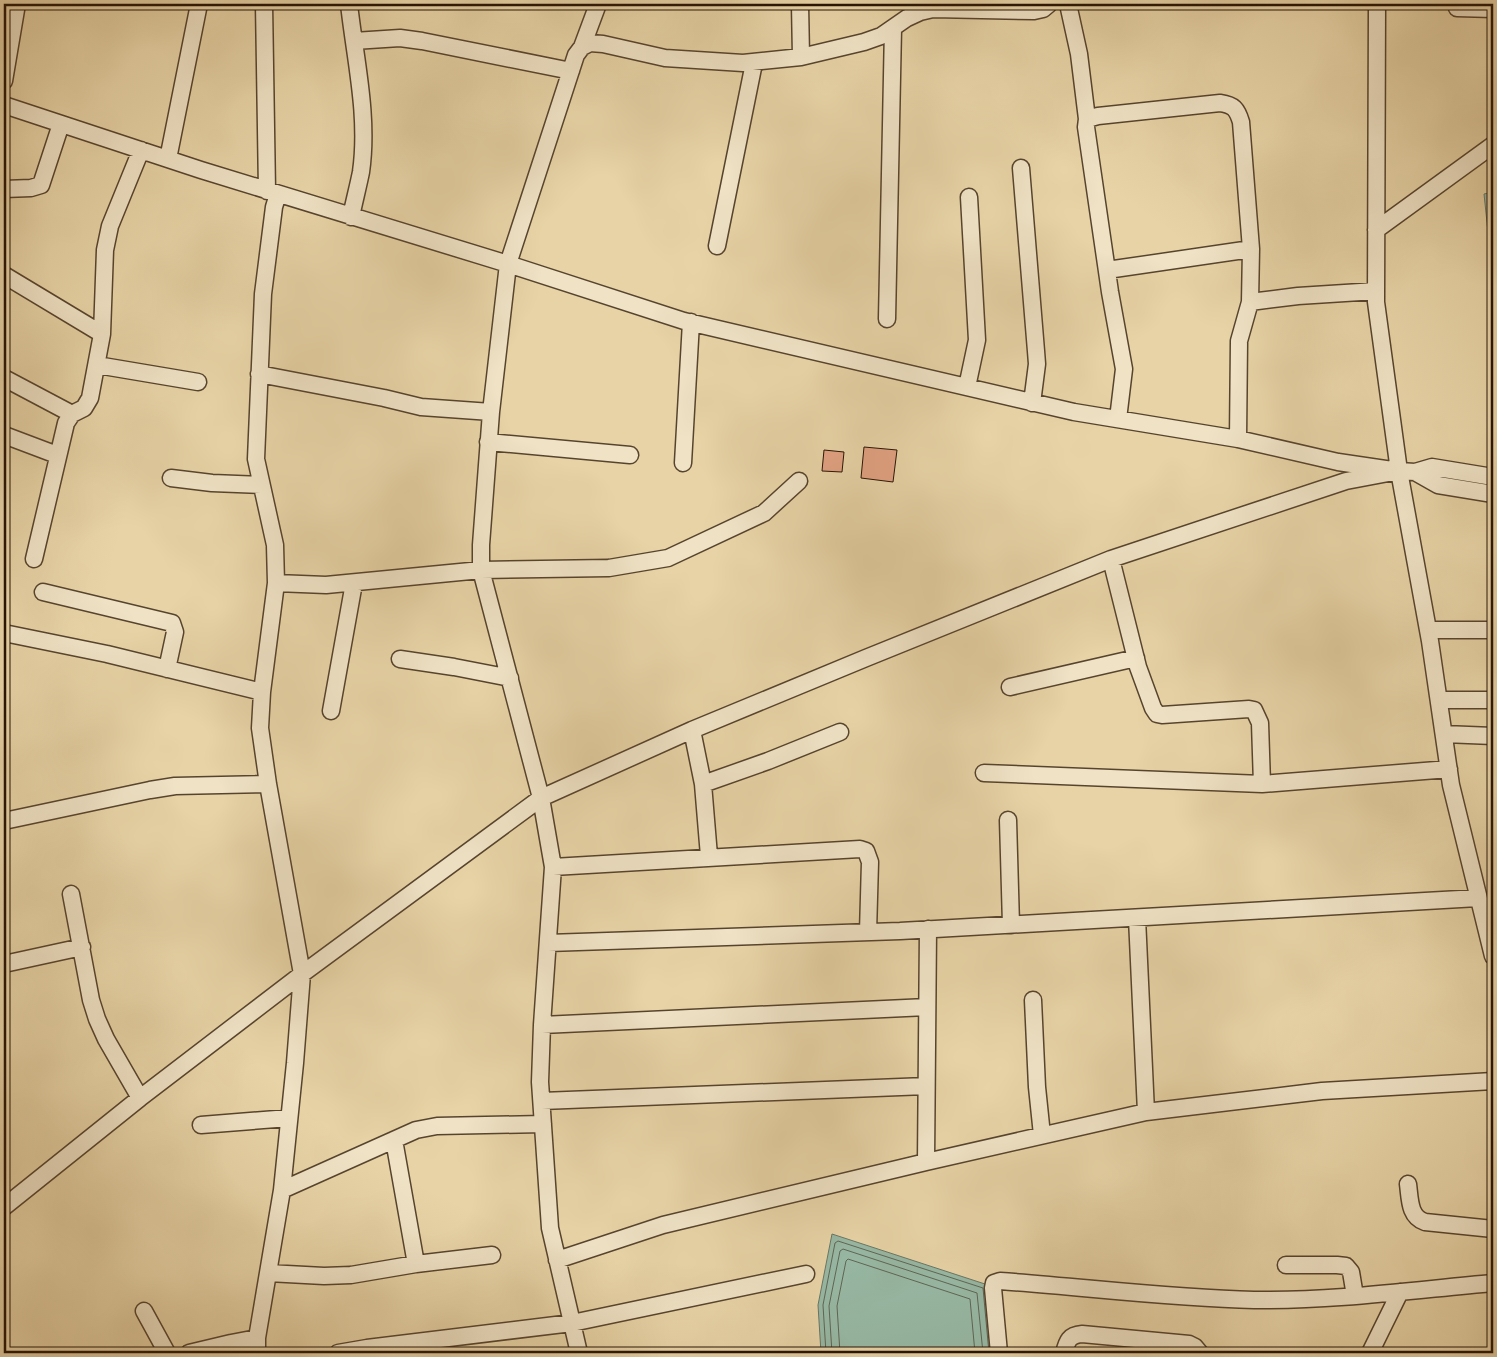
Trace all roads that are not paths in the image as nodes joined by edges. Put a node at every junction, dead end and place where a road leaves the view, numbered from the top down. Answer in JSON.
{"nodes":[{"id":1,"x":17,"y":4,"type":"edge"},
{"id":2,"x":199,"y":4,"type":"edge"},
{"id":3,"x":264,"y":4,"type":"edge"},
{"id":4,"x":349,"y":4,"type":"edge"},
{"id":5,"x":598,"y":4,"type":"edge"},
{"id":6,"x":800,"y":4,"type":"edge"},
{"id":7,"x":1049,"y":4,"type":"edge"},
{"id":8,"x":1068,"y":4,"type":"edge"},
{"id":9,"x":1377,"y":4,"type":"edge"},
{"id":10,"x":1457,"y":8,"type":"dead end"},
{"id":11,"x":1493,"y":9,"type":"edge"},
{"id":12,"x":893,"y":28,"type":"junction"},
{"id":13,"x":354,"y":41,"type":"junction"},
{"id":14,"x":582,"y":47,"type":"junction"},
{"id":15,"x":801,"y":57,"type":"junction"},
{"id":16,"x":754,"y":63,"type":"junction"},
{"id":17,"x":571,"y":71,"type":"junction"},
{"id":18,"x":4,"y":81,"type":"edge"},
{"id":19,"x":4,"y":105,"type":"edge"},
{"id":20,"x":1087,"y":119,"type":"junction"},
{"id":21,"x":60,"y":124,"type":"junction"},
{"id":22,"x":1493,"y":145,"type":"edge"},
{"id":23,"x":141,"y":150,"type":"junction"},
{"id":24,"x":168,"y":159,"type":"junction"},
{"id":25,"x":1021,"y":168,"type":"dead end"},
{"id":26,"x":4,"y":189,"type":"edge"},
{"id":27,"x":272,"y":192,"type":"junction"},
{"id":28,"x":969,"y":197,"type":"dead end"},
{"id":29,"x":352,"y":217,"type":"junction"},
{"id":30,"x":1376,"y":230,"type":"junction"},
{"id":31,"x":717,"y":246,"type":"dead end"},
{"id":32,"x":1251,"y":249,"type":"junction"},
{"id":33,"x":508,"y":264,"type":"junction"},
{"id":34,"x":1107,"y":270,"type":"junction"},
{"id":35,"x":4,"y":275,"type":"edge"},
{"id":36,"x":1376,"y":291,"type":"junction"},
{"id":37,"x":1250,"y":302,"type":"junction"},
{"id":38,"x":887,"y":319,"type":"dead end"},
{"id":39,"x":691,"y":322,"type":"junction"},
{"id":40,"x":102,"y":334,"type":"junction"},
{"id":41,"x":97,"y":365,"type":"junction"},
{"id":42,"x":259,"y":374,"type":"junction"},
{"id":43,"x":4,"y":378,"type":"edge"},
{"id":44,"x":198,"y":382,"type":"dead end"},
{"id":45,"x":967,"y":387,"type":"junction"},
{"id":46,"x":1032,"y":403,"type":"junction"},
{"id":47,"x":491,"y":412,"type":"junction"},
{"id":48,"x":72,"y":414,"type":"junction"},
{"id":49,"x":1118,"y":419,"type":"junction"},
{"id":50,"x":4,"y":435,"type":"edge"},
{"id":51,"x":1238,"y":439,"type":"junction"},
{"id":52,"x":488,"y":442,"type":"junction"},
{"id":53,"x":57,"y":455,"type":"junction"},
{"id":54,"x":630,"y":456,"type":"dead end"},
{"id":55,"x":683,"y":463,"type":"dead end"},
{"id":56,"x":1399,"y":471,"type":"junction"},
{"id":57,"x":1415,"y":472,"type":"junction"},
{"id":58,"x":1493,"y":477,"type":"edge"},
{"id":59,"x":170,"y":478,"type":"dead end"},
{"id":60,"x":799,"y":481,"type":"dead end"},
{"id":61,"x":261,"y":485,"type":"junction"},
{"id":62,"x":1493,"y":494,"type":"edge"},
{"id":63,"x":34,"y":559,"type":"dead end"},
{"id":64,"x":1111,"y":559,"type":"junction"},
{"id":65,"x":481,"y":570,"type":"junction"},
{"id":66,"x":276,"y":583,"type":"junction"},
{"id":67,"x":354,"y":583,"type":"junction"},
{"id":68,"x":43,"y":592,"type":"dead end"},
{"id":69,"x":1428,"y":630,"type":"junction"},
{"id":70,"x":1493,"y":630,"type":"edge"},
{"id":71,"x":4,"y":633,"type":"edge"},
{"id":72,"x":1136,"y":658,"type":"junction"},
{"id":73,"x":400,"y":659,"type":"dead end"},
{"id":74,"x":167,"y":669,"type":"junction"},
{"id":75,"x":510,"y":678,"type":"junction"},
{"id":76,"x":1010,"y":687,"type":"dead end"},
{"id":77,"x":262,"y":692,"type":"junction"},
{"id":78,"x":1439,"y":700,"type":"junction"},
{"id":79,"x":1493,"y":700,"type":"edge"},
{"id":80,"x":331,"y":711,"type":"dead end"},
{"id":81,"x":692,"y":730,"type":"junction"},
{"id":82,"x":840,"y":732,"type":"dead end"},
{"id":83,"x":1444,"y":734,"type":"junction"},
{"id":84,"x":1493,"y":736,"type":"edge"},
{"id":85,"x":1449,"y":769,"type":"junction"},
{"id":86,"x":984,"y":773,"type":"dead end"},
{"id":87,"x":268,"y":784,"type":"junction"},
{"id":88,"x":702,"y":784,"type":"junction"},
{"id":89,"x":1262,"y":784,"type":"junction"},
{"id":90,"x":541,"y":798,"type":"junction"},
{"id":91,"x":1008,"y":820,"type":"dead end"},
{"id":92,"x":4,"y":821,"type":"edge"},
{"id":93,"x":709,"y":856,"type":"junction"},
{"id":94,"x":553,"y":867,"type":"junction"},
{"id":95,"x":71,"y":894,"type":"dead end"},
{"id":96,"x":1478,"y":898,"type":"junction"},
{"id":97,"x":1137,"y":918,"type":"junction"},
{"id":98,"x":1011,"y":925,"type":"junction"},
{"id":99,"x":928,"y":929,"type":"junction"},
{"id":100,"x":868,"y":932,"type":"junction"},
{"id":101,"x":548,"y":943,"type":"junction"},
{"id":102,"x":82,"y":947,"type":"junction"},
{"id":103,"x":1493,"y":956,"type":"edge"},
{"id":104,"x":4,"y":964,"type":"edge"},
{"id":105,"x":302,"y":974,"type":"junction"},
{"id":106,"x":1033,"y":1000,"type":"dead end"},
{"id":107,"x":927,"y":1007,"type":"junction"},
{"id":108,"x":542,"y":1025,"type":"junction"},
{"id":109,"x":1493,"y":1081,"type":"edge"},
{"id":110,"x":926,"y":1086,"type":"junction"},
{"id":111,"x":140,"y":1098,"type":"junction"},
{"id":112,"x":542,"y":1100,"type":"junction"},
{"id":113,"x":1146,"y":1112,"type":"junction"},
{"id":114,"x":289,"y":1118,"type":"junction"},
{"id":115,"x":543,"y":1124,"type":"junction"},
{"id":116,"x":201,"y":1125,"type":"dead end"},
{"id":117,"x":1042,"y":1135,"type":"junction"},
{"id":118,"x":394,"y":1140,"type":"junction"},
{"id":119,"x":926,"y":1162,"type":"junction"},
{"id":120,"x":1408,"y":1184,"type":"dead end"},
{"id":121,"x":282,"y":1190,"type":"junction"},
{"id":122,"x":4,"y":1207,"type":"edge"},
{"id":123,"x":1493,"y":1229,"type":"edge"},
{"id":124,"x":492,"y":1255,"type":"dead end"},
{"id":125,"x":557,"y":1260,"type":"junction"},
{"id":126,"x":416,"y":1264,"type":"junction"},
{"id":127,"x":1286,"y":1265,"type":"dead end"},
{"id":128,"x":268,"y":1273,"type":"junction"},
{"id":129,"x":806,"y":1274,"type":"dead end"},
{"id":130,"x":1493,"y":1283,"type":"edge"},
{"id":131,"x":1400,"y":1292,"type":"junction"},
{"id":132,"x":1355,"y":1296,"type":"junction"},
{"id":133,"x":144,"y":1311,"type":"dead end"},
{"id":134,"x":572,"y":1323,"type":"junction"},
{"id":135,"x":257,"y":1346,"type":"edge"},
{"id":136,"x":167,"y":1353,"type":"edge"},
{"id":137,"x":188,"y":1353,"type":"edge"},
{"id":138,"x":338,"y":1353,"type":"edge"},
{"id":139,"x":579,"y":1353,"type":"edge"},
{"id":140,"x":999,"y":1353,"type":"edge"},
{"id":141,"x":1064,"y":1353,"type":"edge"},
{"id":142,"x":1200,"y":1353,"type":"edge"},
{"id":143,"x":1370,"y":1353,"type":"edge"}],
"edges":[{"from":1,"to":18,"type":"street"},
{"from":2,"to":24,"type":"street"},
{"from":3,"to":27,"type":"street"},
{"from":4,"to":13,"type":"street"},
{"from":5,"to":14,"type":"street"},
{"from":6,"to":15,"type":"street"},
{"from":7,"to":12,"type":"street"},
{"from":8,"to":20,"type":"street"},
{"from":9,"to":30,"type":"street"},
{"from":10,"to":11,"type":"street"},
{"from":12,"to":15,"type":"street"},
{"from":12,"to":38,"type":"street"},
{"from":13,"to":17,"type":"street"},
{"from":13,"to":29,"type":"street"},
{"from":14,"to":16,"type":"street"},
{"from":14,"to":17,"type":"street"},
{"from":15,"to":16,"type":"street"},
{"from":16,"to":31,"type":"street"},
{"from":17,"to":33,"type":"street"},
{"from":19,"to":21,"type":"street"},
{"from":20,"to":32,"type":"street"},
{"from":20,"to":34,"type":"street"},
{"from":21,"to":23,"type":"street"},
{"from":21,"to":26,"type":"street"},
{"from":22,"to":30,"type":"street"},
{"from":23,"to":24,"type":"street"},
{"from":23,"to":40,"type":"street"},
{"from":24,"to":27,"type":"street"},
{"from":25,"to":46,"type":"street"},
{"from":27,"to":29,"type":"street"},
{"from":27,"to":42,"type":"street"},
{"from":28,"to":45,"type":"street"},
{"from":29,"to":33,"type":"street"},
{"from":30,"to":36,"type":"street"},
{"from":32,"to":34,"type":"street"},
{"from":32,"to":37,"type":"street"},
{"from":33,"to":39,"type":"street"},
{"from":33,"to":47,"type":"street"},
{"from":34,"to":49,"type":"street"},
{"from":35,"to":40,"type":"street"},
{"from":36,"to":37,"type":"street"},
{"from":36,"to":56,"type":"street"},
{"from":37,"to":51,"type":"street"},
{"from":39,"to":45,"type":"street"},
{"from":39,"to":55,"type":"street"},
{"from":40,"to":41,"type":"street"},
{"from":41,"to":44,"type":"street"},
{"from":41,"to":48,"type":"street"},
{"from":42,"to":47,"type":"street"},
{"from":42,"to":61,"type":"street"},
{"from":43,"to":48,"type":"street"},
{"from":45,"to":46,"type":"street"},
{"from":46,"to":49,"type":"street"},
{"from":47,"to":52,"type":"street"},
{"from":48,"to":53,"type":"street"},
{"from":49,"to":51,"type":"street"},
{"from":50,"to":53,"type":"street"},
{"from":51,"to":56,"type":"street"},
{"from":52,"to":54,"type":"street"},
{"from":52,"to":65,"type":"street"},
{"from":53,"to":63,"type":"street"},
{"from":56,"to":57,"type":"street"},
{"from":56,"to":64,"type":"street"},
{"from":56,"to":69,"type":"street"},
{"from":57,"to":58,"type":"street"},
{"from":57,"to":62,"type":"street"},
{"from":59,"to":61,"type":"street"},
{"from":60,"to":65,"type":"street"},
{"from":61,"to":66,"type":"street"},
{"from":64,"to":72,"type":"street"},
{"from":64,"to":81,"type":"street"},
{"from":65,"to":67,"type":"street"},
{"from":65,"to":75,"type":"street"},
{"from":66,"to":67,"type":"street"},
{"from":66,"to":77,"type":"street"},
{"from":67,"to":80,"type":"street"},
{"from":68,"to":74,"type":"street"},
{"from":69,"to":70,"type":"street"},
{"from":69,"to":78,"type":"street"},
{"from":71,"to":74,"type":"street"},
{"from":72,"to":76,"type":"street"},
{"from":72,"to":89,"type":"street"},
{"from":73,"to":75,"type":"street"},
{"from":74,"to":77,"type":"street"},
{"from":75,"to":90,"type":"street"},
{"from":77,"to":87,"type":"street"},
{"from":78,"to":79,"type":"street"},
{"from":78,"to":83,"type":"street"},
{"from":81,"to":88,"type":"street"},
{"from":81,"to":90,"type":"street"},
{"from":82,"to":88,"type":"street"},
{"from":83,"to":84,"type":"street"},
{"from":83,"to":85,"type":"street"},
{"from":85,"to":89,"type":"street"},
{"from":85,"to":96,"type":"street"},
{"from":86,"to":89,"type":"street"},
{"from":87,"to":92,"type":"street"},
{"from":87,"to":105,"type":"street"},
{"from":88,"to":93,"type":"street"},
{"from":90,"to":94,"type":"street"},
{"from":90,"to":105,"type":"street"},
{"from":91,"to":98,"type":"street"},
{"from":93,"to":94,"type":"street"},
{"from":93,"to":100,"type":"street"},
{"from":94,"to":101,"type":"street"},
{"from":95,"to":102,"type":"street"},
{"from":96,"to":97,"type":"street"},
{"from":96,"to":103,"type":"street"},
{"from":97,"to":98,"type":"street"},
{"from":97,"to":113,"type":"street"},
{"from":98,"to":99,"type":"street"},
{"from":99,"to":100,"type":"street"},
{"from":99,"to":107,"type":"street"},
{"from":100,"to":101,"type":"street"},
{"from":101,"to":108,"type":"street"},
{"from":102,"to":104,"type":"street"},
{"from":102,"to":111,"type":"street"},
{"from":105,"to":111,"type":"street"},
{"from":105,"to":114,"type":"street"},
{"from":106,"to":117,"type":"street"},
{"from":107,"to":108,"type":"street"},
{"from":107,"to":110,"type":"street"},
{"from":108,"to":112,"type":"street"},
{"from":109,"to":113,"type":"street"},
{"from":110,"to":112,"type":"street"},
{"from":110,"to":119,"type":"street"},
{"from":111,"to":122,"type":"street"},
{"from":112,"to":115,"type":"street"},
{"from":113,"to":117,"type":"street"},
{"from":114,"to":116,"type":"street"},
{"from":114,"to":121,"type":"street"},
{"from":115,"to":118,"type":"street"},
{"from":115,"to":125,"type":"street"},
{"from":117,"to":119,"type":"street"},
{"from":118,"to":121,"type":"street"},
{"from":118,"to":126,"type":"street"},
{"from":119,"to":125,"type":"street"},
{"from":120,"to":123,"type":"street"},
{"from":121,"to":128,"type":"street"},
{"from":124,"to":126,"type":"street"},
{"from":125,"to":134,"type":"street"},
{"from":126,"to":128,"type":"street"},
{"from":127,"to":132,"type":"street"},
{"from":128,"to":135,"type":"street"},
{"from":129,"to":134,"type":"street"},
{"from":130,"to":131,"type":"street"},
{"from":131,"to":132,"type":"street"},
{"from":131,"to":143,"type":"street"},
{"from":132,"to":140,"type":"street"},
{"from":133,"to":136,"type":"street"},
{"from":134,"to":138,"type":"street"},
{"from":134,"to":139,"type":"street"},
{"from":135,"to":137,"type":"street"},
{"from":141,"to":142,"type":"street"}]}
